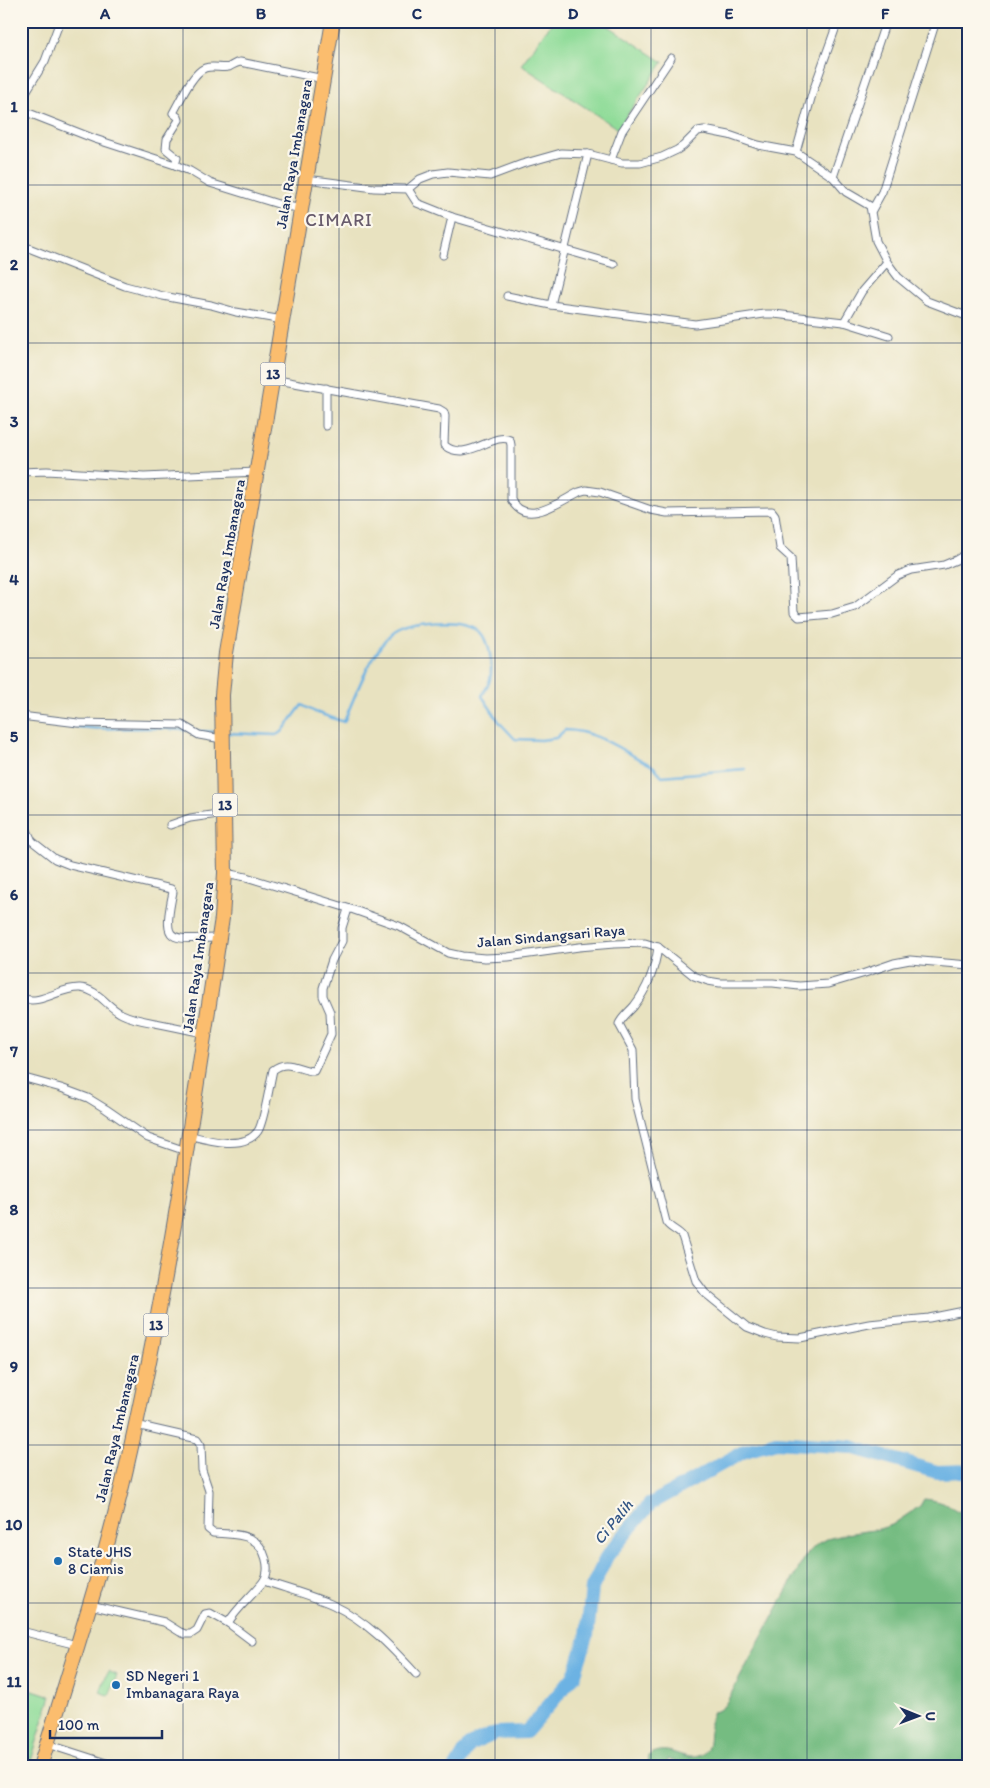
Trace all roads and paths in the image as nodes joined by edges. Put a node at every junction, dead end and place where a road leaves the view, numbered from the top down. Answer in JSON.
{"nodes":[{"id":1,"x":60,"y":21,"type":"edge"},
{"id":2,"x":333,"y":21,"type":"edge"},
{"id":3,"x":838,"y":21,"type":"edge"},
{"id":4,"x":886,"y":21,"type":"edge"},
{"id":5,"x":936,"y":21,"type":"edge"},
{"id":6,"x":671,"y":58,"type":"dead end"},
{"id":7,"x":324,"y":79,"type":"junction"},
{"id":8,"x":21,"y":100,"type":"edge"},
{"id":9,"x":21,"y":110,"type":"edge"},
{"id":10,"x":796,"y":152,"type":"junction"},
{"id":11,"x":588,"y":154,"type":"junction"},
{"id":12,"x":612,"y":160,"type":"junction"},
{"id":13,"x":175,"y":165,"type":"junction"},
{"id":14,"x":833,"y":176,"type":"junction"},
{"id":15,"x":307,"y":179,"type":"junction"},
{"id":16,"x":408,"y":189,"type":"junction"},
{"id":17,"x":302,"y":209,"type":"junction"},
{"id":18,"x":872,"y":210,"type":"junction"},
{"id":19,"x":452,"y":217,"type":"junction"},
{"id":20,"x":21,"y":245,"type":"edge"},
{"id":21,"x":564,"y":250,"type":"junction"},
{"id":22,"x":443,"y":255,"type":"dead end"},
{"id":23,"x":887,"y":262,"type":"junction"},
{"id":24,"x":614,"y":264,"type":"dead end"},
{"id":25,"x":507,"y":296,"type":"dead end"},
{"id":26,"x":551,"y":305,"type":"junction"},
{"id":27,"x":969,"y":317,"type":"edge"},
{"id":28,"x":283,"y":320,"type":"junction"},
{"id":29,"x":844,"y":322,"type":"junction"},
{"id":30,"x":889,"y":336,"type":"dead end"},
{"id":31,"x":272,"y":378,"type":"junction"},
{"id":32,"x":326,"y":388,"type":"junction"},
{"id":33,"x":326,"y":426,"type":"dead end"},
{"id":34,"x":21,"y":472,"type":"edge"},
{"id":35,"x":257,"y":472,"type":"junction"},
{"id":36,"x":969,"y":552,"type":"edge"},
{"id":37,"x":21,"y":716,"type":"edge"},
{"id":38,"x":222,"y":734,"type":"junction"},
{"id":39,"x":225,"y":813,"type":"junction"},
{"id":40,"x":21,"y":817,"type":"edge"},
{"id":41,"x":170,"y":825,"type":"dead end"},
{"id":42,"x":225,"y":873,"type":"junction"},
{"id":43,"x":348,"y":909,"type":"junction"},
{"id":44,"x":219,"y":938,"type":"junction"},
{"id":45,"x":658,"y":947,"type":"junction"},
{"id":46,"x":969,"y":965,"type":"edge"},
{"id":47,"x":21,"y":998,"type":"edge"},
{"id":48,"x":204,"y":1033,"type":"junction"},
{"id":49,"x":21,"y":1077,"type":"edge"},
{"id":50,"x":188,"y":1135,"type":"junction"},
{"id":51,"x":186,"y":1151,"type":"junction"},
{"id":52,"x":969,"y":1310,"type":"edge"},
{"id":53,"x":136,"y":1425,"type":"junction"},
{"id":54,"x":264,"y":1581,"type":"junction"},
{"id":55,"x":90,"y":1605,"type":"junction"},
{"id":56,"x":228,"y":1623,"type":"junction"},
{"id":57,"x":21,"y":1631,"type":"edge"},
{"id":58,"x":252,"y":1641,"type":"dead end"},
{"id":59,"x":77,"y":1645,"type":"junction"},
{"id":60,"x":416,"y":1674,"type":"dead end"},
{"id":61,"x":47,"y":1744,"type":"junction"},
{"id":62,"x":40,"y":1767,"type":"edge"},
{"id":63,"x":112,"y":1767,"type":"edge"}],
"edges":[{"from":1,"to":8,"type":"street"},
{"from":2,"to":7,"type":"highway","name":"Jalan Raya Imbanagara","number":"13"},
{"from":3,"to":10,"type":"street"},
{"from":4,"to":14,"type":"street"},
{"from":5,"to":18,"type":"street"},
{"from":6,"to":12,"type":"street"},
{"from":7,"to":13,"type":"street"},
{"from":7,"to":15,"type":"highway","name":"Jalan Raya Imbanagara","number":"13"},
{"from":9,"to":13,"type":"street"},
{"from":10,"to":12,"type":"street"},
{"from":10,"to":14,"type":"street"},
{"from":11,"to":12,"type":"street"},
{"from":11,"to":16,"type":"street"},
{"from":11,"to":21,"type":"street"},
{"from":13,"to":17,"type":"street"},
{"from":14,"to":18,"type":"street"},
{"from":15,"to":16,"type":"street"},
{"from":15,"to":17,"type":"highway","name":"Jalan Raya Imbanagara","number":"13"},
{"from":16,"to":19,"type":"street"},
{"from":17,"to":28,"type":"highway","name":"Jalan Raya Imbanagara","number":"13"},
{"from":18,"to":23,"type":"street"},
{"from":19,"to":21,"type":"street"},
{"from":19,"to":22,"type":"street"},
{"from":20,"to":28,"type":"street"},
{"from":21,"to":24,"type":"street"},
{"from":21,"to":26,"type":"street"},
{"from":23,"to":27,"type":"street"},
{"from":23,"to":29,"type":"street"},
{"from":25,"to":26,"type":"street"},
{"from":26,"to":29,"type":"street"},
{"from":28,"to":31,"type":"highway","name":"Jalan Raya Imbanagara","number":"13"},
{"from":29,"to":30,"type":"street"},
{"from":31,"to":32,"type":"street"},
{"from":31,"to":35,"type":"highway","name":"Jalan Raya Imbanagara","number":"13"},
{"from":32,"to":33,"type":"street"},
{"from":32,"to":36,"type":"street"},
{"from":34,"to":35,"type":"street"},
{"from":35,"to":38,"type":"highway","name":"Jalan Raya Imbanagara","number":"13"},
{"from":37,"to":38,"type":"street"},
{"from":38,"to":39,"type":"highway","name":"Jalan Raya Imbanagara","number":"13"},
{"from":39,"to":41,"type":"street"},
{"from":39,"to":42,"type":"highway","name":"Jalan Raya Imbanagara","number":"13"},
{"from":40,"to":44,"type":"street"},
{"from":42,"to":43,"type":"street","name":"Jalan Sindangsari Raya"},
{"from":42,"to":44,"type":"highway","name":"Jalan Raya Imbanagara","number":"13"},
{"from":43,"to":45,"type":"street","name":"Jalan Sindangsari Raya"},
{"from":43,"to":50,"type":"street"},
{"from":44,"to":48,"type":"highway","name":"Jalan Raya Imbanagara","number":"13"},
{"from":45,"to":46,"type":"street"},
{"from":45,"to":52,"type":"street"},
{"from":47,"to":48,"type":"street"},
{"from":48,"to":50,"type":"highway","name":"Jalan Raya Imbanagara","number":"13"},
{"from":49,"to":51,"type":"street"},
{"from":50,"to":51,"type":"highway","name":"Jalan Raya Imbanagara","number":"13"},
{"from":51,"to":53,"type":"highway","name":"Jalan Raya Imbanagara","number":"13"},
{"from":53,"to":54,"type":"street"},
{"from":53,"to":55,"type":"highway","name":"Jalan Raya Imbanagara","number":"13"},
{"from":54,"to":56,"type":"street"},
{"from":54,"to":60,"type":"street"},
{"from":55,"to":56,"type":"street"},
{"from":55,"to":59,"type":"highway","name":"Jalan Raya Imbanagara","number":"13"},
{"from":56,"to":58,"type":"street"},
{"from":57,"to":59,"type":"street"},
{"from":59,"to":61,"type":"highway","name":"Jalan Raya Imbanagara","number":"13"},
{"from":61,"to":62,"type":"highway","name":"Jalan Raya Imbanagara","number":"13"},
{"from":61,"to":63,"type":"street"}]}
